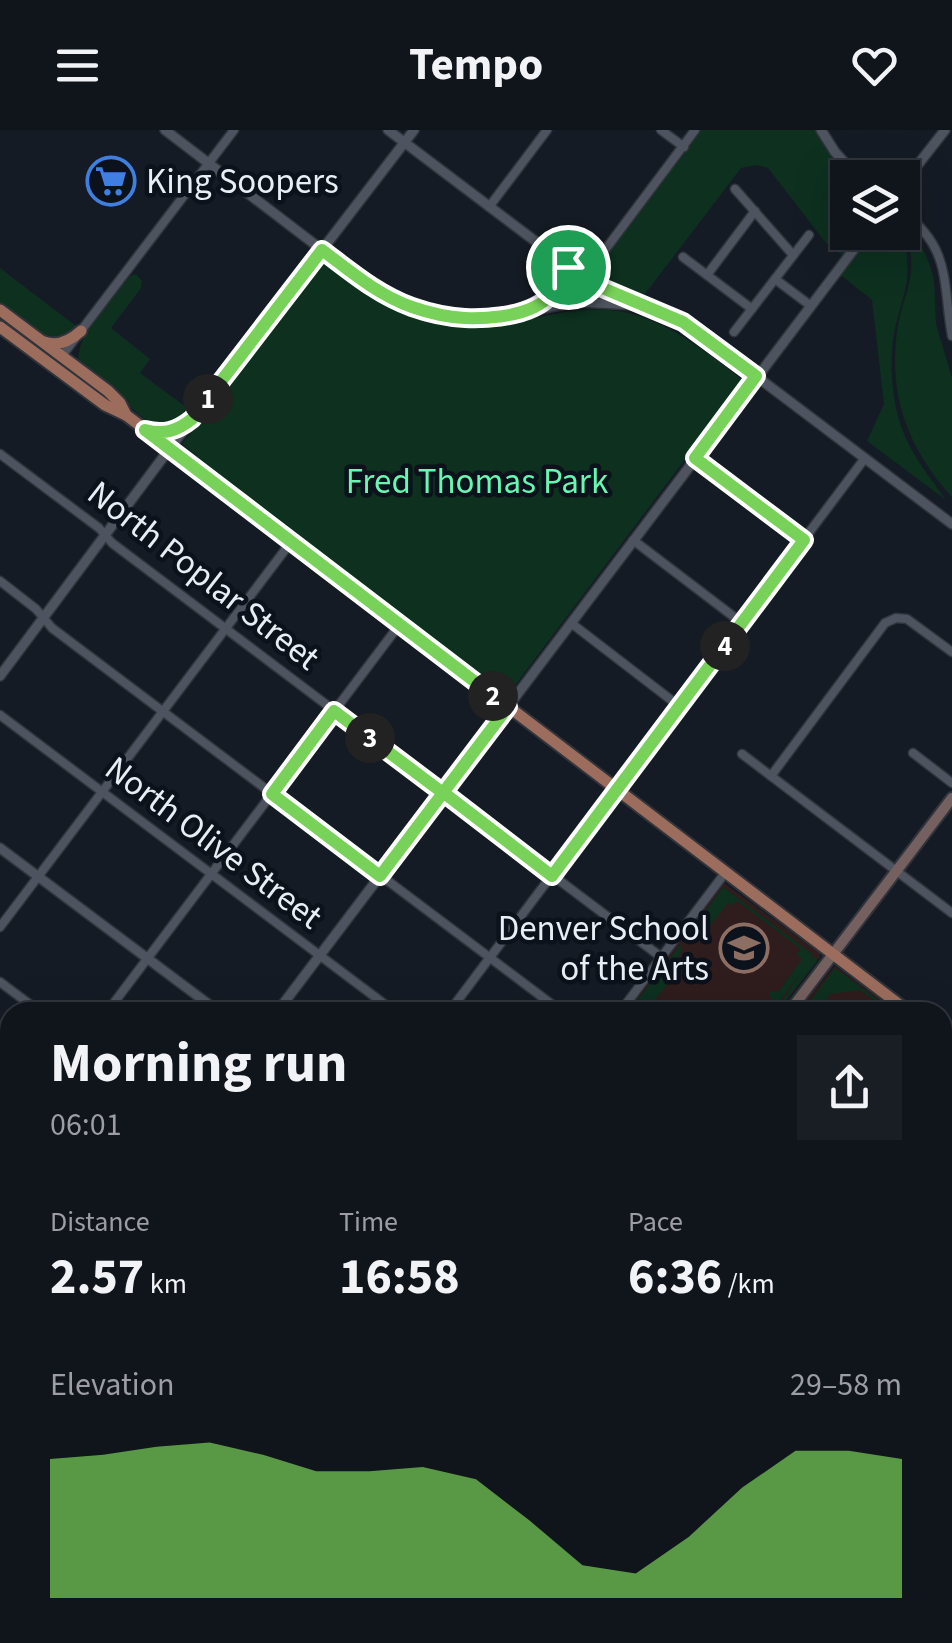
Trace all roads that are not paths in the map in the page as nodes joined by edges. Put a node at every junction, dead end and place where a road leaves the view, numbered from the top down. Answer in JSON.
{"nodes":[{"id":1,"x":164,"y":130,"type":"edge"},
{"id":2,"x":234,"y":130,"type":"edge"},
{"id":3,"x":388,"y":130,"type":"edge"},
{"id":4,"x":414,"y":130,"type":"edge"},
{"id":5,"x":547,"y":130,"type":"edge"},
{"id":6,"x":661,"y":130,"type":"edge"},
{"id":7,"x":695,"y":130,"type":"edge"},
{"id":8,"x":821,"y":130,"type":"edge"},
{"id":9,"x":945,"y":130,"type":"edge"},
{"id":10,"x":404,"y":142,"type":"junction"},
{"id":11,"x":684,"y":147,"type":"junction"},
{"id":12,"x":841,"y":160,"type":"edge"},
{"id":13,"x":920,"y":163,"type":"edge"},
{"id":14,"x":208,"y":164,"type":"junction"},
{"id":15,"x":735,"y":189,"type":"dead end"},
{"id":16,"x":489,"y":207,"type":"junction"},
{"id":17,"x":755,"y":212,"type":"junction"},
{"id":18,"x":920,"y":226,"type":"edge"},
{"id":19,"x":809,"y":236,"type":"dead end"},
{"id":20,"x":952,"y":245,"type":"edge"},
{"id":21,"x":322,"y":250,"type":"junction"},
{"id":22,"x":853,"y":250,"type":"edge"},
{"id":23,"x":547,"y":251,"type":"junction"},
{"id":24,"x":939,"y":252,"type":"junction"},
{"id":25,"x":793,"y":255,"type":"junction"},
{"id":26,"x":684,"y":257,"type":"dead end"},
{"id":27,"x":707,"y":275,"type":"junction"},
{"id":28,"x":584,"y":278,"type":"junction"},
{"id":29,"x":775,"y":280,"type":"junction"},
{"id":30,"x":648,"y":306,"type":"junction"},
{"id":31,"x":810,"y":306,"type":"junction"},
{"id":32,"x":752,"y":309,"type":"junction"},
{"id":33,"x":0,"y":310,"type":"edge"},
{"id":34,"x":533,"y":310,"type":"junction"},
{"id":35,"x":0,"y":327,"type":"edge"},
{"id":36,"x":81,"y":332,"type":"junction"},
{"id":37,"x":734,"y":332,"type":"dead end"},
{"id":38,"x":33,"y":335,"type":"junction"},
{"id":39,"x":952,"y":336,"type":"edge"},
{"id":40,"x":39,"y":356,"type":"junction"},
{"id":41,"x":62,"y":357,"type":"junction"},
{"id":42,"x":756,"y":376,"type":"junction"},
{"id":43,"x":126,"y":415,"type":"junction"},
{"id":44,"x":192,"y":419,"type":"junction"},
{"id":45,"x":145,"y":430,"type":"junction"},
{"id":46,"x":170,"y":448,"type":"junction"},
{"id":47,"x":0,"y":454,"type":"edge"},
{"id":48,"x":695,"y":458,"type":"junction"},
{"id":49,"x":865,"y":458,"type":"junction"},
{"id":50,"x":952,"y":524,"type":"edge"},
{"id":51,"x":105,"y":536,"type":"junction"},
{"id":52,"x":633,"y":540,"type":"junction"},
{"id":53,"x":804,"y":540,"type":"junction"},
{"id":54,"x":291,"y":542,"type":"junction"},
{"id":55,"x":0,"y":581,"type":"edge"},
{"id":56,"x":44,"y":618,"type":"junction"},
{"id":57,"x":571,"y":623,"type":"junction"},
{"id":58,"x":742,"y":623,"type":"junction"},
{"id":59,"x":400,"y":624,"type":"junction"},
{"id":60,"x":226,"y":629,"type":"junction"},
{"id":61,"x":952,"y":652,"type":"edge"},
{"id":62,"x":0,"y":676,"type":"edge"},
{"id":63,"x":679,"y":706,"type":"junction"},
{"id":64,"x":508,"y":707,"type":"junction"},
{"id":65,"x":334,"y":711,"type":"junction"},
{"id":66,"x":162,"y":712,"type":"junction"},
{"id":67,"x":0,"y":715,"type":"edge"},
{"id":68,"x":913,"y":753,"type":"dead end"},
{"id":69,"x":742,"y":754,"type":"dead end"},
{"id":70,"x":772,"y":776,"type":"junction"},
{"id":71,"x":952,"y":783,"type":"edge"},
{"id":72,"x":617,"y":790,"type":"junction"},
{"id":73,"x":102,"y":792,"type":"junction"},
{"id":74,"x":443,"y":793,"type":"junction"},
{"id":75,"x":272,"y":794,"type":"junction"},
{"id":76,"x":952,"y":798,"type":"edge"},
{"id":77,"x":0,"y":848,"type":"edge"},
{"id":78,"x":897,"y":871,"type":"junction"},
{"id":79,"x":724,"y":873,"type":"junction"},
{"id":80,"x":211,"y":874,"type":"junction"},
{"id":81,"x":380,"y":876,"type":"junction"},
{"id":82,"x":552,"y":876,"type":"junction"},
{"id":83,"x":38,"y":877,"type":"junction"},
{"id":84,"x":952,"y":913,"type":"edge"},
{"id":85,"x":0,"y":928,"type":"edge"},
{"id":86,"x":832,"y":955,"type":"junction"},
{"id":87,"x":320,"y":956,"type":"junction"},
{"id":88,"x":661,"y":957,"type":"junction"},
{"id":89,"x":147,"y":958,"type":"junction"},
{"id":90,"x":490,"y":958,"type":"junction"},
{"id":91,"x":0,"y":982,"type":"edge"},
{"id":92,"x":27,"y":1002,"type":"edge"},
{"id":93,"x":114,"y":1002,"type":"edge"},
{"id":94,"x":206,"y":1002,"type":"edge"},
{"id":95,"x":286,"y":1002,"type":"edge"},
{"id":96,"x":382,"y":1002,"type":"edge"},
{"id":97,"x":457,"y":1002,"type":"edge"},
{"id":98,"x":549,"y":1002,"type":"edge"},
{"id":99,"x":627,"y":1002,"type":"edge"},
{"id":100,"x":797,"y":1002,"type":"edge"},
{"id":101,"x":895,"y":1002,"type":"edge"}],
"edges":[{"from":1,"to":14,"type":"street"},
{"from":2,"to":14,"type":"street"},
{"from":3,"to":10,"type":"street"},
{"from":4,"to":10,"type":"street"},
{"from":5,"to":16,"type":"street"},
{"from":6,"to":11,"type":"street"},
{"from":7,"to":11,"type":"street"},
{"from":8,"to":12,"type":"street"},
{"from":9,"to":13,"type":"street"},
{"from":10,"to":16,"type":"street"},
{"from":10,"to":21,"type":"street"},
{"from":11,"to":28,"type":"street"},
{"from":14,"to":21,"type":"street"},
{"from":14,"to":36,"type":"street"},
{"from":15,"to":17,"type":"street"},
{"from":16,"to":23,"type":"street"},
{"from":17,"to":25,"type":"street"},
{"from":17,"to":27,"type":"street"},
{"from":18,"to":24,"type":"street"},
{"from":19,"to":25,"type":"street"},
{"from":20,"to":24,"type":"street"},
{"from":21,"to":34,"type":"street"},
{"from":21,"to":44,"type":"street"},
{"from":22,"to":31,"type":"street"},
{"from":23,"to":28,"type":"street"},
{"from":23,"to":34,"type":"street"},
{"from":24,"to":39,"type":"street"},
{"from":25,"to":29,"type":"street"},
{"from":26,"to":27,"type":"street"},
{"from":27,"to":32,"type":"street"},
{"from":28,"to":30,"type":"street"},
{"from":29,"to":31,"type":"street"},
{"from":29,"to":32,"type":"street"},
{"from":30,"to":34,"type":"street"},
{"from":30,"to":42,"type":"street"},
{"from":31,"to":42,"type":"street"},
{"from":32,"to":37,"type":"street"},
{"from":33,"to":38,"type":"main road"},
{"from":35,"to":40,"type":"main road"},
{"from":36,"to":38,"type":"main road"},
{"from":36,"to":41,"type":"street"},
{"from":38,"to":41,"type":"main road"},
{"from":40,"to":41,"type":"main road"},
{"from":40,"to":43,"type":"main road"},
{"from":41,"to":43,"type":"main road"},
{"from":42,"to":48,"type":"street"},
{"from":42,"to":49,"type":"street"},
{"from":43,"to":45,"type":"main road"},
{"from":44,"to":45,"type":"main road"},
{"from":44,"to":46,"type":"street"},
{"from":45,"to":46,"type":"main road"},
{"from":46,"to":51,"type":"street"},
{"from":46,"to":54,"type":"main road"},
{"from":47,"to":51,"type":"street","name":"North Poplar Street"},
{"from":48,"to":52,"type":"street"},
{"from":48,"to":53,"type":"street"},
{"from":49,"to":50,"type":"street"},
{"from":49,"to":53,"type":"street"},
{"from":51,"to":56,"type":"street"},
{"from":51,"to":60,"type":"street","name":"North Poplar Street"},
{"from":52,"to":57,"type":"street"},
{"from":52,"to":58,"type":"street"},
{"from":53,"to":58,"type":"street"},
{"from":54,"to":59,"type":"main road"},
{"from":54,"to":60,"type":"street"},
{"from":55,"to":56,"type":"street"},
{"from":56,"to":62,"type":"street"},
{"from":56,"to":66,"type":"street"},
{"from":57,"to":63,"type":"street"},
{"from":57,"to":64,"type":"street"},
{"from":58,"to":63,"type":"street"},
{"from":59,"to":64,"type":"main road"},
{"from":59,"to":65,"type":"street"},
{"from":60,"to":65,"type":"street","name":"North Poplar Street"},
{"from":60,"to":66,"type":"street"},
{"from":61,"to":70,"type":"street"},
{"from":63,"to":72,"type":"street"},
{"from":64,"to":72,"type":"main road"},
{"from":64,"to":74,"type":"street"},
{"from":65,"to":74,"type":"street","name":"North Poplar Street"},
{"from":65,"to":75,"type":"street"},
{"from":66,"to":73,"type":"street"},
{"from":66,"to":75,"type":"street"},
{"from":67,"to":73,"type":"street","name":"North Olive Street"},
{"from":68,"to":71,"type":"street"},
{"from":69,"to":70,"type":"street"},
{"from":70,"to":78,"type":"street"},
{"from":72,"to":79,"type":"main road"},
{"from":72,"to":82,"type":"street"},
{"from":73,"to":80,"type":"street","name":"North Olive Street"},
{"from":73,"to":83,"type":"street"},
{"from":74,"to":81,"type":"street"},
{"from":74,"to":82,"type":"street","name":"North Poplar Street"},
{"from":75,"to":80,"type":"street"},
{"from":75,"to":81,"type":"street"},
{"from":76,"to":78,"type":"main road"},
{"from":77,"to":83,"type":"street"},
{"from":78,"to":84,"type":"street"},
{"from":78,"to":86,"type":"main road"},
{"from":79,"to":86,"type":"main road"},
{"from":79,"to":88,"type":"street"},
{"from":80,"to":87,"type":"street","name":"North Olive Street"},
{"from":80,"to":89,"type":"street"},
{"from":81,"to":87,"type":"street"},
{"from":81,"to":90,"type":"street"},
{"from":82,"to":88,"type":"street","name":"North Poplar Street"},
{"from":82,"to":90,"type":"street"},
{"from":83,"to":85,"type":"street"},
{"from":83,"to":89,"type":"street"},
{"from":86,"to":100,"type":"main road"},
{"from":86,"to":101,"type":"main road"},
{"from":87,"to":95,"type":"street"},
{"from":87,"to":96,"type":"street","name":"North Olive Street"},
{"from":88,"to":99,"type":"street"},
{"from":89,"to":93,"type":"street"},
{"from":89,"to":94,"type":"street"},
{"from":90,"to":97,"type":"street"},
{"from":90,"to":98,"type":"street"},
{"from":91,"to":92,"type":"street"}]}
